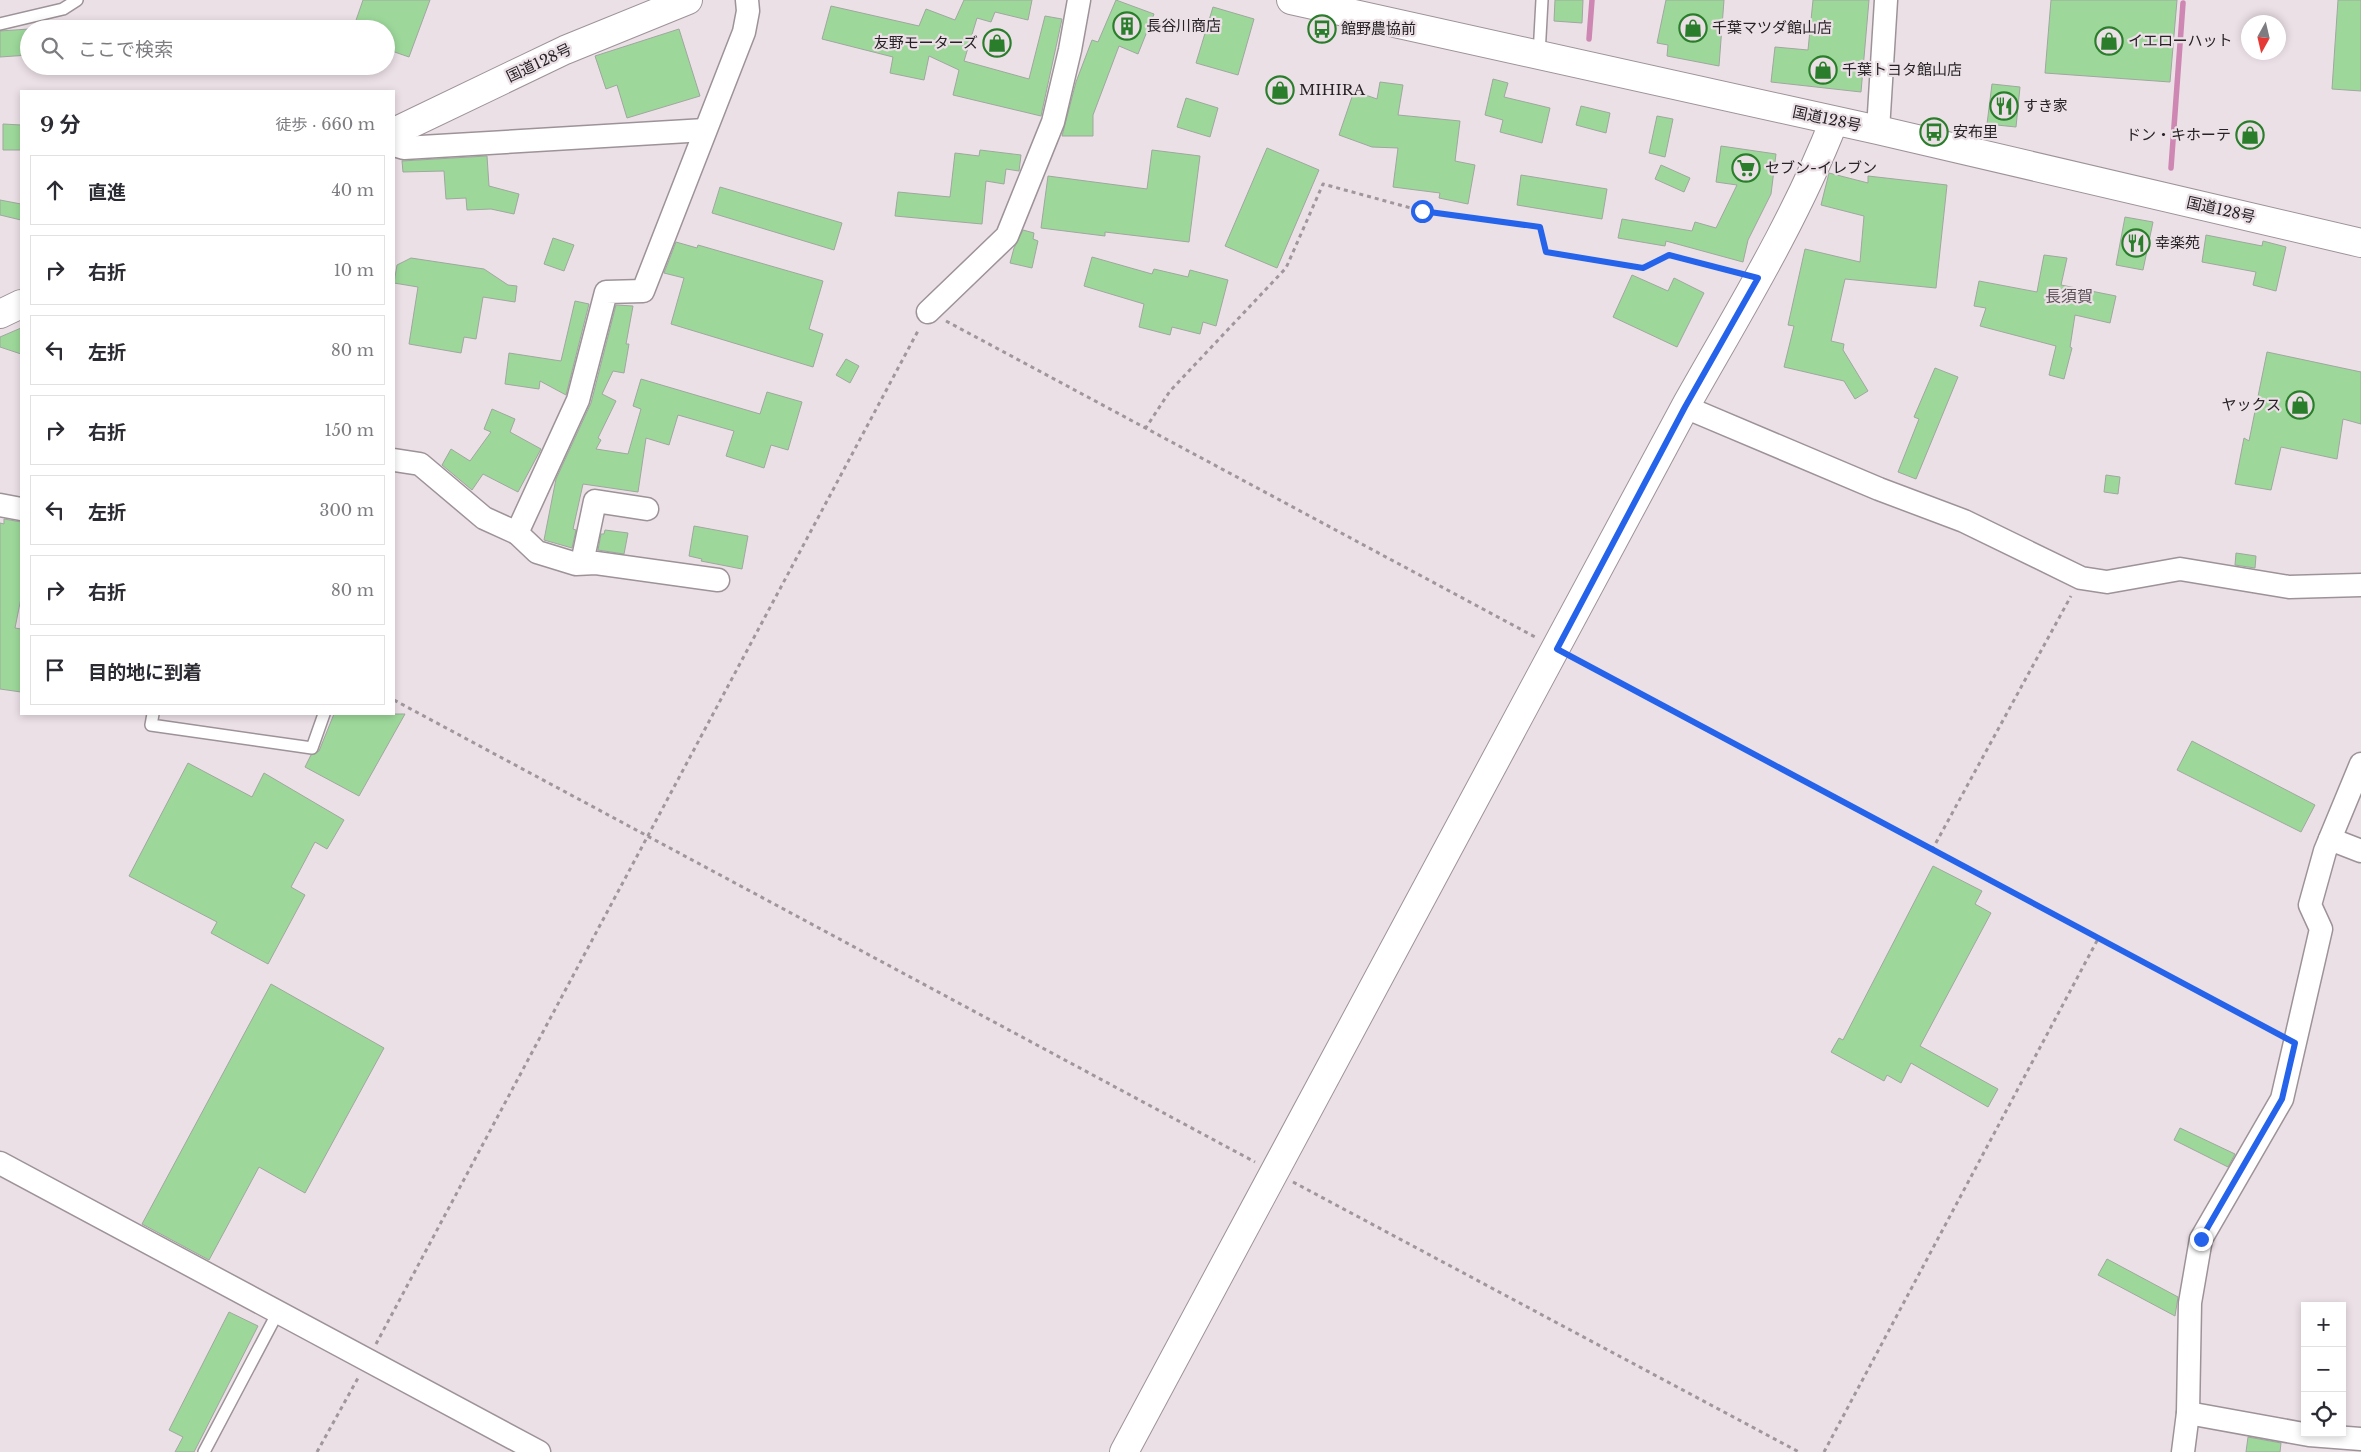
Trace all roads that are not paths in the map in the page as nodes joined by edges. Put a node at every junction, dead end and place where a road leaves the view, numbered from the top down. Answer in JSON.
{"nodes":[{"id":1,"x":77,"y":0,"type":"edge"},
{"id":2,"x":688,"y":0,"type":"edge"},
{"id":3,"x":747,"y":0,"type":"edge"},
{"id":4,"x":1079,"y":0,"type":"edge"},
{"id":5,"x":1292,"y":0,"type":"edge"},
{"id":6,"x":1542,"y":0,"type":"edge"},
{"id":7,"x":1886,"y":0,"type":"edge"},
{"id":8,"x":0,"y":24,"type":"edge"},
{"id":9,"x":1538,"y":55,"type":"junction"},
{"id":10,"x":1834,"y":120,"type":"junction"},
{"id":11,"x":705,"y":130,"type":"junction"},
{"id":12,"x":1878,"y":130,"type":"junction"},
{"id":13,"x":395,"y":132,"type":"edge"},
{"id":14,"x":395,"y":145,"type":"edge"},
{"id":15,"x":2361,"y":242,"type":"edge"},
{"id":16,"x":20,"y":304,"type":"edge"},
{"id":17,"x":928,"y":312,"type":"road end"},
{"id":18,"x":0,"y":314,"type":"edge"},
{"id":19,"x":1685,"y":407,"type":"junction"},
{"id":20,"x":395,"y":460,"type":"edge"},
{"id":21,"x":0,"y":505,"type":"edge"},
{"id":22,"x":647,"y":508,"type":"dead end"},
{"id":23,"x":20,"y":509,"type":"edge"},
{"id":24,"x":517,"y":533,"type":"junction"},
{"id":25,"x":582,"y":563,"type":"junction"},
{"id":26,"x":718,"y":580,"type":"dead end"},
{"id":27,"x":2361,"y":585,"type":"edge"},
{"id":28,"x":153,"y":715,"type":"edge"},
{"id":29,"x":324,"y":715,"type":"edge"},
{"id":30,"x":2361,"y":764,"type":"edge"},
{"id":31,"x":2330,"y":838,"type":"junction"},
{"id":32,"x":2361,"y":851,"type":"edge"},
{"id":33,"x":0,"y":1163,"type":"edge"},
{"id":34,"x":278,"y":1312,"type":"junction"},
{"id":35,"x":2188,"y":1413,"type":"junction"},
{"id":36,"x":2361,"y":1439,"type":"edge"},
{"id":37,"x":204,"y":1452,"type":"edge"},
{"id":38,"x":539,"y":1452,"type":"edge"},
{"id":39,"x":1124,"y":1452,"type":"edge"},
{"id":40,"x":2183,"y":1452,"type":"edge"}],
"edges":[{"from":1,"to":8,"type":"lane"},
{"from":2,"to":13,"type":"main road","name":"国道128号"},
{"from":3,"to":11,"type":"street"},
{"from":4,"to":17,"type":"street"},
{"from":5,"to":9,"type":"main road","name":"国道128号"},
{"from":6,"to":9,"type":"lane"},
{"from":7,"to":12,"type":"street"},
{"from":9,"to":10,"type":"main road","name":"国道128号"},
{"from":10,"to":12,"type":"main road","name":"国道128号"},
{"from":10,"to":19,"type":"main road"},
{"from":11,"to":14,"type":"street"},
{"from":11,"to":24,"type":"street"},
{"from":12,"to":15,"type":"main road","name":"国道128号"},
{"from":16,"to":18,"type":"main road"},
{"from":19,"to":27,"type":"street"},
{"from":19,"to":39,"type":"main road"},
{"from":20,"to":24,"type":"street"},
{"from":21,"to":23,"type":"street"},
{"from":22,"to":25,"type":"street"},
{"from":24,"to":25,"type":"street"},
{"from":25,"to":26,"type":"street"},
{"from":28,"to":29,"type":"lane"},
{"from":30,"to":31,"type":"street"},
{"from":31,"to":32,"type":"street"},
{"from":31,"to":35,"type":"street"},
{"from":33,"to":34,"type":"street"},
{"from":34,"to":37,"type":"lane"},
{"from":34,"to":38,"type":"street"},
{"from":35,"to":36,"type":"street"},
{"from":35,"to":40,"type":"street"}]}
